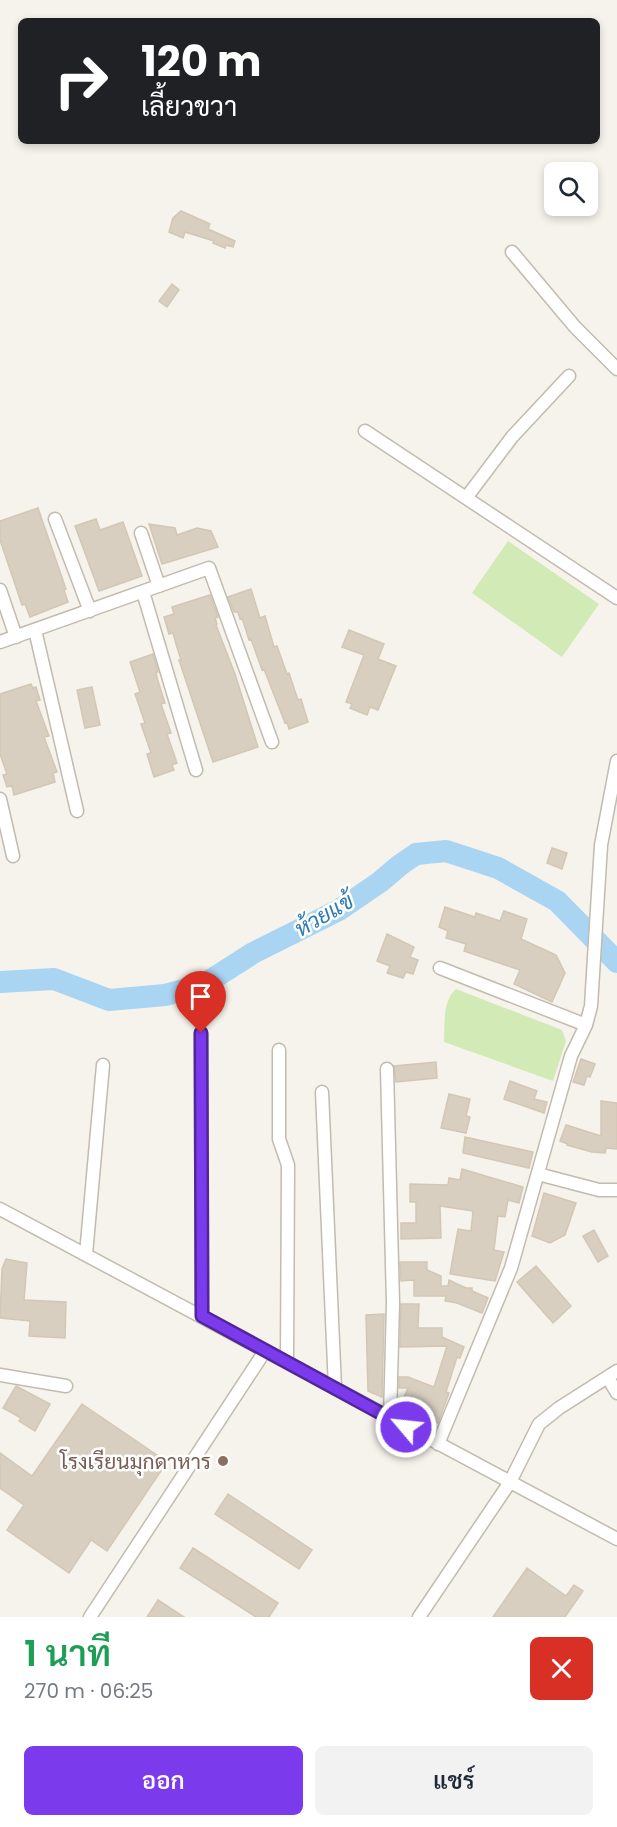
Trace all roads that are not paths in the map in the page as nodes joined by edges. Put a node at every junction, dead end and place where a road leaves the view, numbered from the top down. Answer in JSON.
{"nodes":[{"id":1,"x":512,"y":252,"type":"dead end"},
{"id":2,"x":617,"y":369,"type":"edge"},
{"id":3,"x":569,"y":376,"type":"dead end"},
{"id":4,"x":365,"y":430,"type":"dead end"},
{"id":5,"x":466,"y":498,"type":"junction"},
{"id":6,"x":55,"y":519,"type":"dead end"},
{"id":7,"x":141,"y":533,"type":"dead end"},
{"id":8,"x":159,"y":586,"type":"junction"},
{"id":9,"x":0,"y":591,"type":"edge"},
{"id":10,"x":143,"y":592,"type":"junction"},
{"id":11,"x":617,"y":598,"type":"edge"},
{"id":12,"x":90,"y":611,"type":"junction"},
{"id":13,"x":35,"y":630,"type":"junction"},
{"id":14,"x":16,"y":637,"type":"junction"},
{"id":15,"x":0,"y":642,"type":"edge"},
{"id":16,"x":272,"y":742,"type":"dead end"},
{"id":17,"x":617,"y":761,"type":"edge"},
{"id":18,"x":196,"y":770,"type":"dead end"},
{"id":19,"x":0,"y":799,"type":"edge"},
{"id":20,"x":77,"y":811,"type":"dead end"},
{"id":21,"x":13,"y":856,"type":"dead end"},
{"id":22,"x":440,"y":968,"type":"dead end"},
{"id":23,"x":586,"y":1025,"type":"junction"},
{"id":24,"x":201,"y":1033,"type":"dead end"},
{"id":25,"x":279,"y":1050,"type":"dead end"},
{"id":26,"x":103,"y":1065,"type":"dead end"},
{"id":27,"x":387,"y":1070,"type":"dead end"},
{"id":28,"x":322,"y":1092,"type":"dead end"},
{"id":29,"x":538,"y":1174,"type":"junction"},
{"id":30,"x":617,"y":1190,"type":"edge"},
{"id":31,"x":0,"y":1209,"type":"edge"},
{"id":32,"x":86,"y":1254,"type":"junction"},
{"id":33,"x":202,"y":1316,"type":"junction"},
{"id":34,"x":265,"y":1351,"type":"junction"},
{"id":35,"x":287,"y":1362,"type":"junction"},
{"id":36,"x":0,"y":1375,"type":"edge"},
{"id":37,"x":612,"y":1375,"type":"edge"},
{"id":38,"x":66,"y":1386,"type":"dead end"},
{"id":39,"x":335,"y":1388,"type":"junction"},
{"id":40,"x":617,"y":1393,"type":"edge"},
{"id":41,"x":390,"y":1418,"type":"junction"},
{"id":42,"x":438,"y":1444,"type":"junction"},
{"id":43,"x":510,"y":1482,"type":"junction"},
{"id":44,"x":617,"y":1539,"type":"edge"},
{"id":45,"x":90,"y":1617,"type":"edge"},
{"id":46,"x":419,"y":1617,"type":"edge"}],
"edges":[{"from":1,"to":2,"type":"street"},
{"from":3,"to":5,"type":"street"},
{"from":4,"to":5,"type":"street"},
{"from":5,"to":11,"type":"street"},
{"from":6,"to":12,"type":"street"},
{"from":7,"to":8,"type":"street"},
{"from":8,"to":10,"type":"street"},
{"from":8,"to":16,"type":"street"},
{"from":9,"to":14,"type":"street"},
{"from":10,"to":12,"type":"street"},
{"from":10,"to":18,"type":"street"},
{"from":12,"to":13,"type":"street"},
{"from":13,"to":14,"type":"street"},
{"from":13,"to":20,"type":"street"},
{"from":14,"to":15,"type":"street"},
{"from":17,"to":23,"type":"street"},
{"from":19,"to":21,"type":"street"},
{"from":22,"to":23,"type":"street"},
{"from":23,"to":29,"type":"street"},
{"from":24,"to":33,"type":"street"},
{"from":25,"to":35,"type":"street"},
{"from":26,"to":32,"type":"street"},
{"from":27,"to":41,"type":"street"},
{"from":28,"to":39,"type":"street"},
{"from":29,"to":30,"type":"street"},
{"from":29,"to":42,"type":"street"},
{"from":31,"to":32,"type":"street"},
{"from":32,"to":33,"type":"street"},
{"from":33,"to":34,"type":"street"},
{"from":34,"to":35,"type":"street"},
{"from":34,"to":45,"type":"street"},
{"from":35,"to":39,"type":"street"},
{"from":36,"to":38,"type":"street"},
{"from":37,"to":40,"type":"street"},
{"from":37,"to":43,"type":"street"},
{"from":39,"to":41,"type":"street"},
{"from":41,"to":42,"type":"street"},
{"from":42,"to":43,"type":"street"},
{"from":43,"to":44,"type":"street"},
{"from":43,"to":46,"type":"street"}]}
